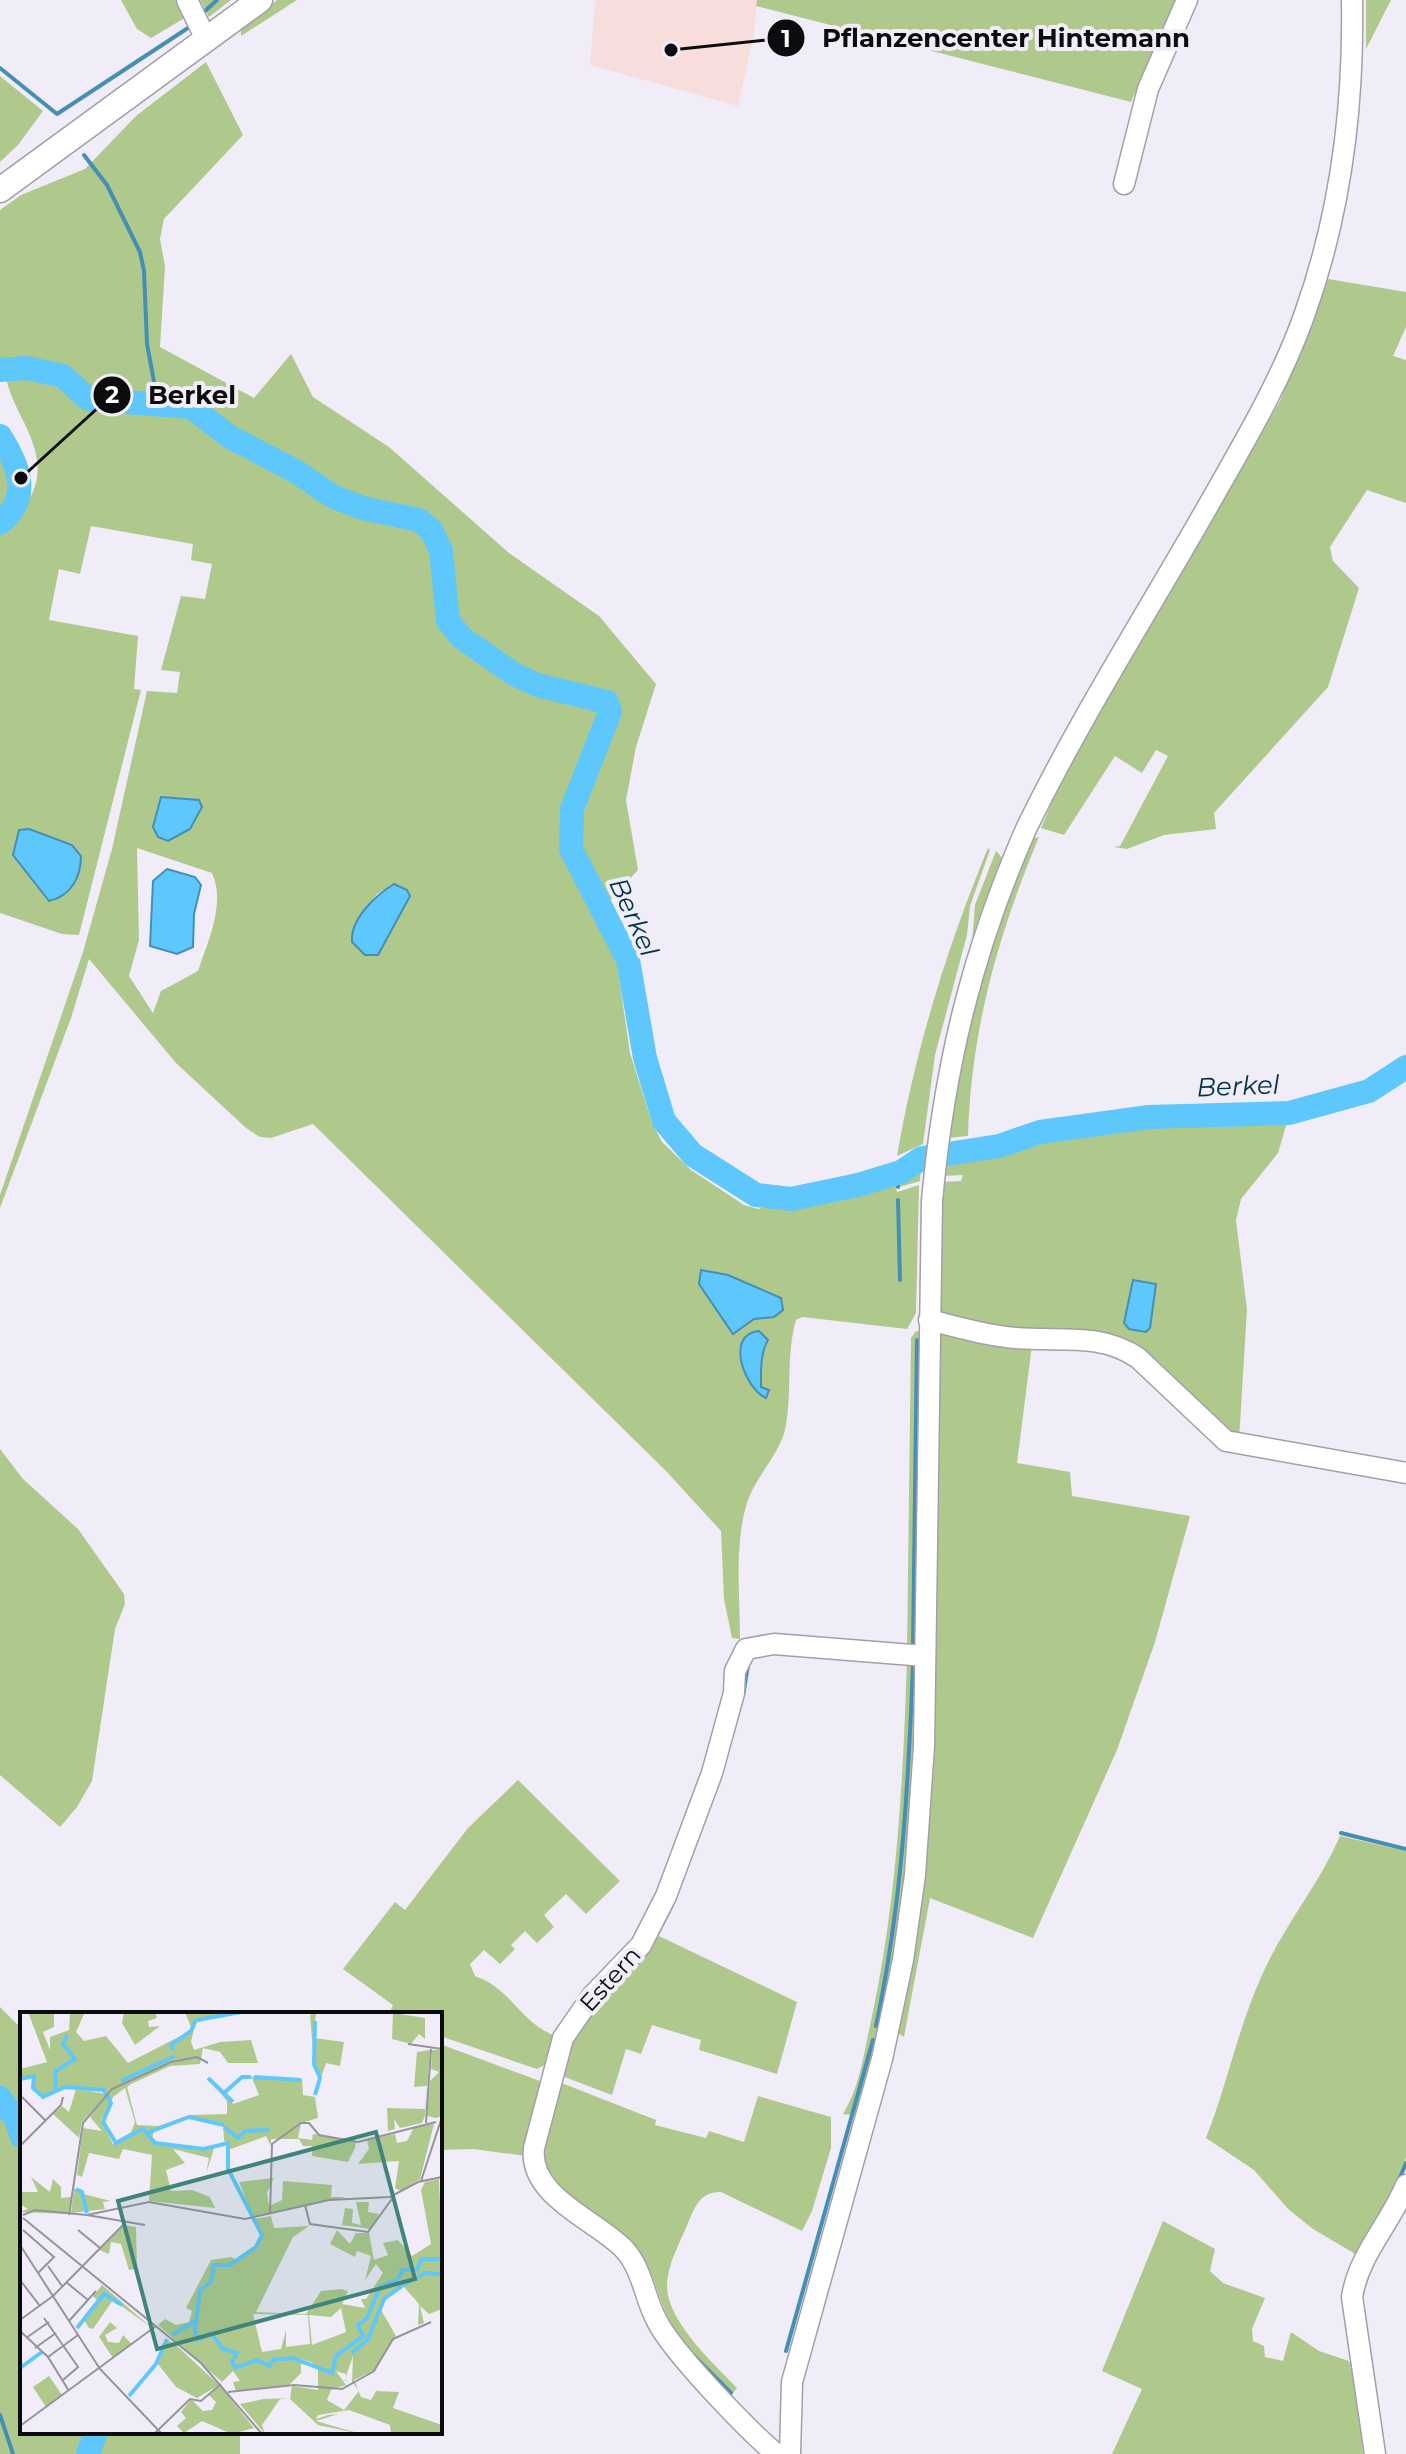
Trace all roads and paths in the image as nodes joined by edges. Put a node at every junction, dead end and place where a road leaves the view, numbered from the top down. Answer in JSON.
{"nodes":[{"id":1,"x":187,"y":0,"type":"edge"},
{"id":2,"x":260,"y":0,"type":"edge"},
{"id":3,"x":1187,"y":0,"type":"edge"},
{"id":4,"x":1352,"y":0,"type":"edge"},
{"id":5,"x":206,"y":39,"type":"junction"},
{"id":6,"x":1124,"y":184,"type":"dead end"},
{"id":7,"x":0,"y":190,"type":"edge"},
{"id":8,"x":929,"y":1320,"type":"junction"},
{"id":9,"x":1406,"y":1473,"type":"edge"},
{"id":10,"x":925,"y":1656,"type":"junction"},
{"id":11,"x":1406,"y":2185,"type":"edge"},
{"id":12,"x":776,"y":2454,"type":"edge"},
{"id":13,"x":790,"y":2454,"type":"edge"},
{"id":14,"x":1375,"y":2454,"type":"edge"}],
"edges":[{"from":1,"to":5,"type":"street"},
{"from":2,"to":5,"type":"main road"},
{"from":3,"to":6,"type":"street"},
{"from":4,"to":8,"type":"street"},
{"from":5,"to":7,"type":"main road"},
{"from":8,"to":9,"type":"street"},
{"from":8,"to":10,"type":"street"},
{"from":10,"to":12,"type":"street","name":"Estern"},
{"from":10,"to":13,"type":"street"},
{"from":11,"to":14,"type":"street"}]}
